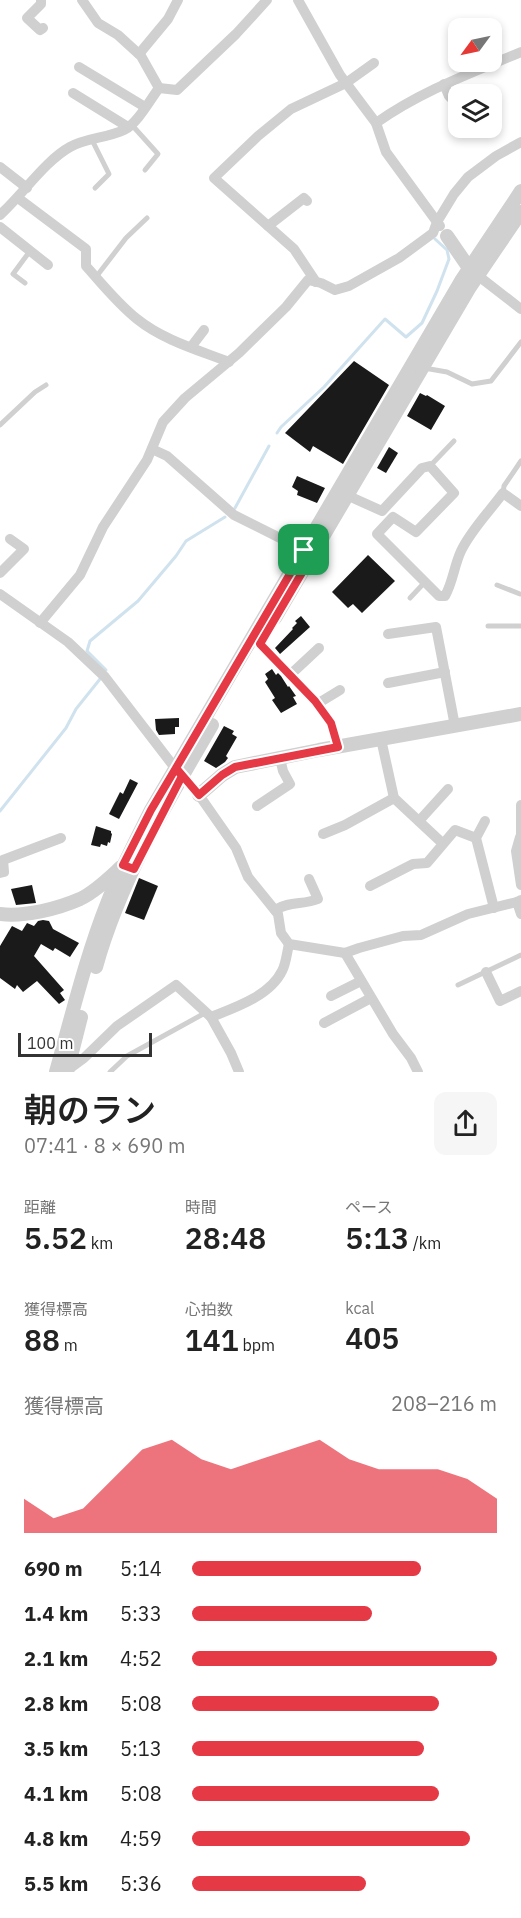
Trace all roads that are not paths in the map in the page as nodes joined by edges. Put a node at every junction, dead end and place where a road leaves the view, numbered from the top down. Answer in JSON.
{"nodes":[{"id":1,"x":41,"y":0,"type":"edge"},
{"id":2,"x":82,"y":0,"type":"edge"},
{"id":3,"x":178,"y":0,"type":"edge"},
{"id":4,"x":267,"y":0,"type":"edge"},
{"id":5,"x":299,"y":0,"type":"edge"},
{"id":6,"x":43,"y":28,"type":"dead end"},
{"id":7,"x":521,"y":52,"type":"edge"},
{"id":8,"x":139,"y":54,"type":"junction"},
{"id":9,"x":374,"y":63,"type":"dead end"},
{"id":10,"x":79,"y":68,"type":"dead end"},
{"id":11,"x":346,"y":83,"type":"junction"},
{"id":12,"x":444,"y":84,"type":"junction"},
{"id":13,"x":159,"y":87,"type":"junction"},
{"id":14,"x":73,"y":93,"type":"dead end"},
{"id":15,"x":448,"y":94,"type":"edge"},
{"id":16,"x":146,"y":107,"type":"junction"},
{"id":17,"x":376,"y":123,"type":"junction"},
{"id":18,"x":130,"y":125,"type":"junction"},
{"id":19,"x":92,"y":140,"type":"junction"},
{"id":20,"x":521,"y":142,"type":"edge"},
{"id":21,"x":0,"y":167,"type":"edge"},
{"id":22,"x":145,"y":170,"type":"dead end"},
{"id":23,"x":27,"y":188,"type":"junction"},
{"id":24,"x":95,"y":188,"type":"dead end"},
{"id":25,"x":521,"y":191,"type":"edge"},
{"id":26,"x":18,"y":198,"type":"junction"},
{"id":27,"x":307,"y":201,"type":"dead end"},
{"id":28,"x":521,"y":212,"type":"edge"},
{"id":29,"x":0,"y":215,"type":"edge"},
{"id":30,"x":147,"y":218,"type":"dead end"},
{"id":31,"x":437,"y":222,"type":"junction"},
{"id":32,"x":268,"y":226,"type":"junction"},
{"id":33,"x":0,"y":227,"type":"edge"},
{"id":34,"x":447,"y":236,"type":"joint"},
{"id":35,"x":30,"y":251,"type":"junction"},
{"id":36,"x":48,"y":265,"type":"dead end"},
{"id":37,"x":474,"y":272,"type":"junction"},
{"id":38,"x":96,"y":277,"type":"junction"},
{"id":39,"x":316,"y":282,"type":"junction"},
{"id":40,"x":25,"y":283,"type":"dead end"},
{"id":41,"x":521,"y":309,"type":"edge"},
{"id":42,"x":204,"y":330,"type":"dead end"},
{"id":43,"x":521,"y":342,"type":"edge"},
{"id":44,"x":191,"y":347,"type":"junction"},
{"id":45,"x":229,"y":362,"type":"junction"},
{"id":46,"x":422,"y":368,"type":"junction"},
{"id":47,"x":46,"y":385,"type":"dead end"},
{"id":48,"x":0,"y":425,"type":"edge"},
{"id":49,"x":454,"y":441,"type":"dead end"},
{"id":50,"x":152,"y":449,"type":"junction"},
{"id":51,"x":521,"y":460,"type":"edge"},
{"id":52,"x":430,"y":466,"type":"junction"},
{"id":53,"x":343,"y":493,"type":"junction"},
{"id":54,"x":503,"y":493,"type":"junction"},
{"id":55,"x":521,"y":506,"type":"edge"},
{"id":56,"x":382,"y":511,"type":"junction"},
{"id":57,"x":393,"y":517,"type":"junction"},
{"id":58,"x":10,"y":540,"type":"dead end"},
{"id":59,"x":309,"y":552,"type":"junction"},
{"id":60,"x":0,"y":573,"type":"edge"},
{"id":61,"x":425,"y":582,"type":"junction"},
{"id":62,"x":496,"y":585,"type":"dead end"},
{"id":63,"x":0,"y":594,"type":"edge"},
{"id":64,"x":520,"y":594,"type":"edge"},
{"id":65,"x":410,"y":598,"type":"dead end"},
{"id":66,"x":40,"y":623,"type":"junction"},
{"id":67,"x":488,"y":626,"type":"dead end"},
{"id":68,"x":521,"y":626,"type":"edge"},
{"id":69,"x":388,"y":634,"type":"dead end"},
{"id":70,"x":257,"y":640,"type":"junction"},
{"id":71,"x":319,"y":648,"type":"dead end"},
{"id":72,"x":445,"y":672,"type":"junction"},
{"id":73,"x":290,"y":675,"type":"junction"},
{"id":74,"x":388,"y":683,"type":"dead end"},
{"id":75,"x":340,"y":690,"type":"dead end"},
{"id":76,"x":317,"y":704,"type":"junction"},
{"id":77,"x":521,"y":714,"type":"edge"},
{"id":78,"x":455,"y":726,"type":"junction"},
{"id":79,"x":381,"y":739,"type":"junction"},
{"id":80,"x":338,"y":747,"type":"junction"},
{"id":81,"x":280,"y":758,"type":"junction"},
{"id":82,"x":179,"y":772,"type":"junction"},
{"id":83,"x":448,"y":789,"type":"dead end"},
{"id":84,"x":199,"y":795,"type":"junction"},
{"id":85,"x":393,"y":798,"type":"junction"},
{"id":86,"x":521,"y":805,"type":"edge"},
{"id":87,"x":257,"y":806,"type":"dead end"},
{"id":88,"x":419,"y":821,"type":"junction"},
{"id":89,"x":485,"y":821,"type":"dead end"},
{"id":90,"x":323,"y":834,"type":"dead end"},
{"id":91,"x":61,"y":838,"type":"dead end"},
{"id":92,"x":476,"y":838,"type":"junction"},
{"id":93,"x":439,"y":840,"type":"dead end"},
{"id":94,"x":520,"y":843,"type":"edge"},
{"id":95,"x":2,"y":856,"type":"edge"},
{"id":96,"x":128,"y":867,"type":"junction"},
{"id":97,"x":0,"y":873,"type":"edge"},
{"id":98,"x":309,"y":879,"type":"dead end"},
{"id":99,"x":521,"y":885,"type":"edge"},
{"id":100,"x":370,"y":886,"type":"dead end"},
{"id":101,"x":519,"y":901,"type":"edge"},
{"id":102,"x":494,"y":908,"type":"junction"},
{"id":103,"x":275,"y":910,"type":"junction"},
{"id":104,"x":0,"y":914,"type":"edge"},
{"id":105,"x":521,"y":914,"type":"edge"},
{"id":106,"x":289,"y":944,"type":"junction"},
{"id":107,"x":345,"y":953,"type":"junction"},
{"id":108,"x":521,"y":955,"type":"edge"},
{"id":109,"x":486,"y":972,"type":"junction"},
{"id":110,"x":361,"y":981,"type":"junction"},
{"id":111,"x":458,"y":985,"type":"dead end"},
{"id":112,"x":521,"y":991,"type":"edge"},
{"id":113,"x":331,"y":996,"type":"dead end"},
{"id":114,"x":371,"y":998,"type":"junction"},
{"id":115,"x":208,"y":1015,"type":"junction"},
{"id":116,"x":324,"y":1023,"type":"dead end"},
{"id":117,"x":64,"y":1072,"type":"edge"},
{"id":118,"x":110,"y":1072,"type":"edge"},
{"id":119,"x":239,"y":1072,"type":"edge"},
{"id":120,"x":418,"y":1072,"type":"edge"}],
"edges":[{"from":1,"to":6,"type":"street"},
{"from":2,"to":8,"type":"street"},
{"from":3,"to":8,"type":"street"},
{"from":4,"to":13,"type":"street"},
{"from":5,"to":11,"type":"street"},
{"from":7,"to":12,"type":"street"},
{"from":8,"to":13,"type":"street"},
{"from":9,"to":11,"type":"street"},
{"from":10,"to":16,"type":"street"},
{"from":11,"to":17,"type":"street"},
{"from":11,"to":32,"type":"street"},
{"from":12,"to":15,"type":"street"},
{"from":12,"to":17,"type":"street"},
{"from":13,"to":16,"type":"street"},
{"from":14,"to":18,"type":"street"},
{"from":16,"to":18,"type":"street"},
{"from":17,"to":31,"type":"street"},
{"from":18,"to":19,"type":"street"},
{"from":18,"to":22,"type":"lane"},
{"from":19,"to":23,"type":"street"},
{"from":19,"to":24,"type":"lane"},
{"from":20,"to":31,"type":"street"},
{"from":21,"to":23,"type":"street"},
{"from":23,"to":26,"type":"street"},
{"from":25,"to":37,"type":"street"},
{"from":26,"to":29,"type":"street"},
{"from":26,"to":38,"type":"street"},
{"from":27,"to":32,"type":"street"},
{"from":28,"to":37,"type":"street"},
{"from":30,"to":38,"type":"lane"},
{"from":31,"to":34,"type":"street"},
{"from":31,"to":39,"type":"street"},
{"from":32,"to":39,"type":"street"},
{"from":33,"to":35,"type":"street"},
{"from":34,"to":37,"type":"street"},
{"from":35,"to":36,"type":"street"},
{"from":35,"to":40,"type":"lane"},
{"from":37,"to":41,"type":"street"},
{"from":37,"to":46,"type":"street"},
{"from":37,"to":53,"type":"street"},
{"from":38,"to":44,"type":"street"},
{"from":39,"to":45,"type":"street"},
{"from":42,"to":44,"type":"street"},
{"from":43,"to":46,"type":"lane"},
{"from":44,"to":45,"type":"street"},
{"from":45,"to":50,"type":"street"},
{"from":46,"to":53,"type":"street"},
{"from":47,"to":48,"type":"lane"},
{"from":49,"to":52,"type":"lane"},
{"from":50,"to":59,"type":"street"},
{"from":50,"to":66,"type":"street"},
{"from":51,"to":54,"type":"lane"},
{"from":52,"to":56,"type":"street"},
{"from":52,"to":57,"type":"street"},
{"from":53,"to":56,"type":"street"},
{"from":53,"to":59,"type":"street"},
{"from":54,"to":55,"type":"street"},
{"from":54,"to":61,"type":"street"},
{"from":56,"to":57,"type":"street"},
{"from":57,"to":61,"type":"street"},
{"from":58,"to":60,"type":"street"},
{"from":59,"to":70,"type":"street"},
{"from":61,"to":65,"type":"lane"},
{"from":62,"to":64,"type":"lane"},
{"from":63,"to":66,"type":"street"},
{"from":66,"to":82,"type":"street"},
{"from":67,"to":68,"type":"lane"},
{"from":69,"to":72,"type":"street"},
{"from":70,"to":73,"type":"street"},
{"from":70,"to":82,"type":"street"},
{"from":71,"to":73,"type":"street"},
{"from":72,"to":74,"type":"street"},
{"from":72,"to":78,"type":"street"},
{"from":73,"to":76,"type":"street"},
{"from":75,"to":76,"type":"street"},
{"from":76,"to":80,"type":"street"},
{"from":77,"to":78,"type":"street"},
{"from":78,"to":79,"type":"street"},
{"from":79,"to":80,"type":"street"},
{"from":79,"to":85,"type":"street"},
{"from":80,"to":81,"type":"street"},
{"from":81,"to":84,"type":"street"},
{"from":81,"to":87,"type":"street"},
{"from":82,"to":84,"type":"street"},
{"from":82,"to":96,"type":"street"},
{"from":83,"to":88,"type":"street"},
{"from":84,"to":103,"type":"street"},
{"from":85,"to":88,"type":"street"},
{"from":85,"to":90,"type":"street"},
{"from":86,"to":94,"type":"street"},
{"from":88,"to":93,"type":"street"},
{"from":89,"to":92,"type":"street"},
{"from":91,"to":95,"type":"street"},
{"from":92,"to":100,"type":"street"},
{"from":92,"to":102,"type":"street"},
{"from":94,"to":99,"type":"street"},
{"from":95,"to":97,"type":"street"},
{"from":96,"to":104,"type":"street"},
{"from":96,"to":117,"type":"street"},
{"from":98,"to":103,"type":"street"},
{"from":101,"to":102,"type":"street"},
{"from":101,"to":105,"type":"street"},
{"from":102,"to":107,"type":"street"},
{"from":103,"to":106,"type":"street"},
{"from":106,"to":107,"type":"street"},
{"from":106,"to":115,"type":"street"},
{"from":107,"to":110,"type":"street"},
{"from":108,"to":109,"type":"lane"},
{"from":109,"to":111,"type":"lane"},
{"from":109,"to":112,"type":"street"},
{"from":110,"to":113,"type":"street"},
{"from":110,"to":114,"type":"street"},
{"from":114,"to":116,"type":"street"},
{"from":114,"to":120,"type":"street"},
{"from":115,"to":117,"type":"street"},
{"from":115,"to":118,"type":"lane"},
{"from":115,"to":119,"type":"street"}]}
